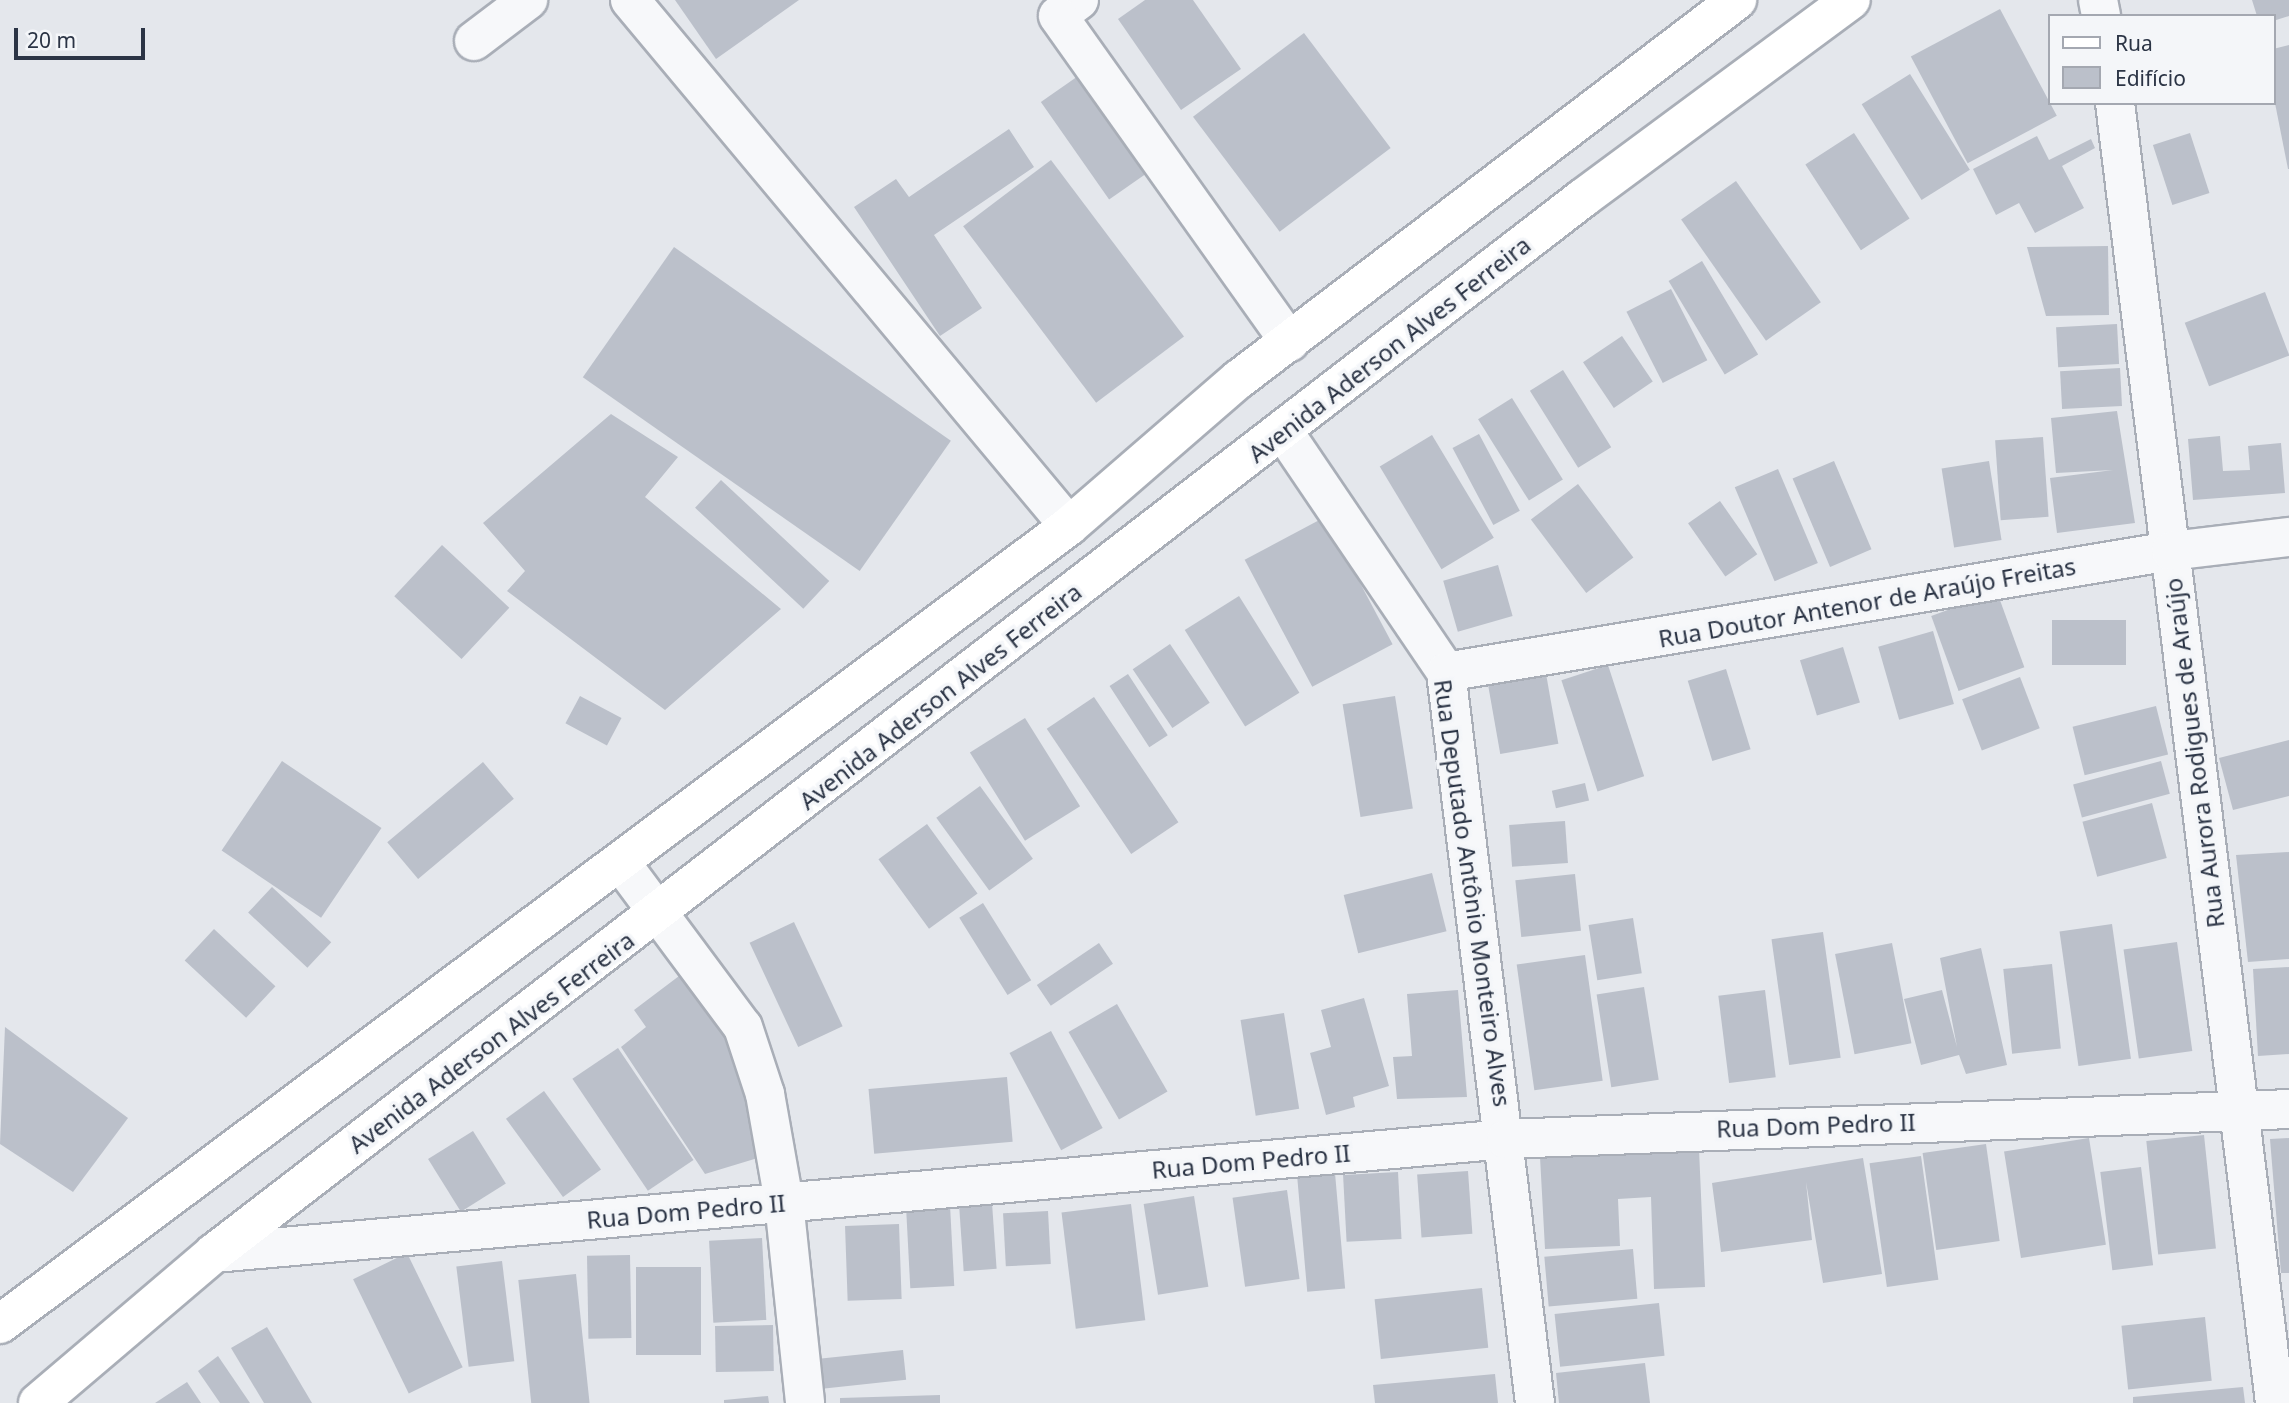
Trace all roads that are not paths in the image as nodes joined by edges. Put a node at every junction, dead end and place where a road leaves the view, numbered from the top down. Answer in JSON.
{"nodes":[{"id":1,"x":528,"y":0,"type":"edge"},
{"id":2,"x":630,"y":0,"type":"edge"},
{"id":3,"x":1079,"y":0,"type":"edge"},
{"id":4,"x":1737,"y":0,"type":"edge"},
{"id":5,"x":1851,"y":0,"type":"edge"},
{"id":6,"x":474,"y":41,"type":"dead end"},
{"id":7,"x":2115,"y":105,"type":"edge"},
{"id":8,"x":1290,"y":342,"type":"junction"},
{"id":9,"x":1283,"y":431,"type":"junction"},
{"id":10,"x":1069,"y":526,"type":"junction"},
{"id":11,"x":2289,"y":537,"type":"edge"},
{"id":12,"x":2171,"y":551,"type":"junction"},
{"id":13,"x":1446,"y":672,"type":"junction"},
{"id":14,"x":621,"y":863,"type":"junction"},
{"id":15,"x":660,"y":913,"type":"junction"},
{"id":16,"x":2235,"y":1107,"type":"junction"},
{"id":17,"x":2289,"y":1109,"type":"edge"},
{"id":18,"x":1506,"y":1139,"type":"junction"},
{"id":19,"x":784,"y":1202,"type":"junction"},
{"id":20,"x":214,"y":1253,"type":"junction"},
{"id":21,"x":0,"y":1324,"type":"edge"},
{"id":22,"x":38,"y":1403,"type":"edge"},
{"id":23,"x":805,"y":1403,"type":"edge"},
{"id":24,"x":1535,"y":1403,"type":"edge"},
{"id":25,"x":2275,"y":1403,"type":"edge"}],
"edges":[{"from":1,"to":6,"type":"street"},
{"from":2,"to":10,"type":"street"},
{"from":3,"to":8,"type":"street"},
{"from":4,"to":8,"type":"main road"},
{"from":5,"to":9,"type":"main road","name":"Avenida Aderson Alves Ferreira"},
{"from":7,"to":12,"type":"street","name":"Rua Aurora Rodigues de Araújo"},
{"from":8,"to":10,"type":"main road"},
{"from":9,"to":13,"type":"street","name":"Rua Deputado Antônio Monteiro Alves"},
{"from":9,"to":15,"type":"main road","name":"Avenida Aderson Alves Ferreira"},
{"from":10,"to":14,"type":"main road"},
{"from":11,"to":12,"type":"street","name":"Rua Doutor Antenor de Araújo Freitas"},
{"from":12,"to":13,"type":"street","name":"Rua Doutor Antenor de Araújo Freitas"},
{"from":12,"to":16,"type":"street","name":"Rua Aurora Rodigues de Araújo"},
{"from":13,"to":18,"type":"street","name":"Rua Deputado Antônio Monteiro Alves"},
{"from":14,"to":15,"type":"street"},
{"from":14,"to":21,"type":"main road"},
{"from":15,"to":19,"type":"street"},
{"from":15,"to":20,"type":"main road","name":"Avenida Aderson Alves Ferreira"},
{"from":16,"to":17,"type":"street","name":"Rua Dom Pedro II"},
{"from":16,"to":18,"type":"street","name":"Rua Dom Pedro II"},
{"from":16,"to":25,"type":"street","name":"Rua Aurora Rodigues de Araújo"},
{"from":18,"to":19,"type":"street","name":"Rua Dom Pedro II"},
{"from":18,"to":24,"type":"street","name":"Rua Deputado Antônio Monteiro Alves"},
{"from":19,"to":20,"type":"street","name":"Rua Dom Pedro II"},
{"from":19,"to":23,"type":"street"},
{"from":20,"to":22,"type":"main road","name":"Avenida Aderson Alves Ferreira"}]}
